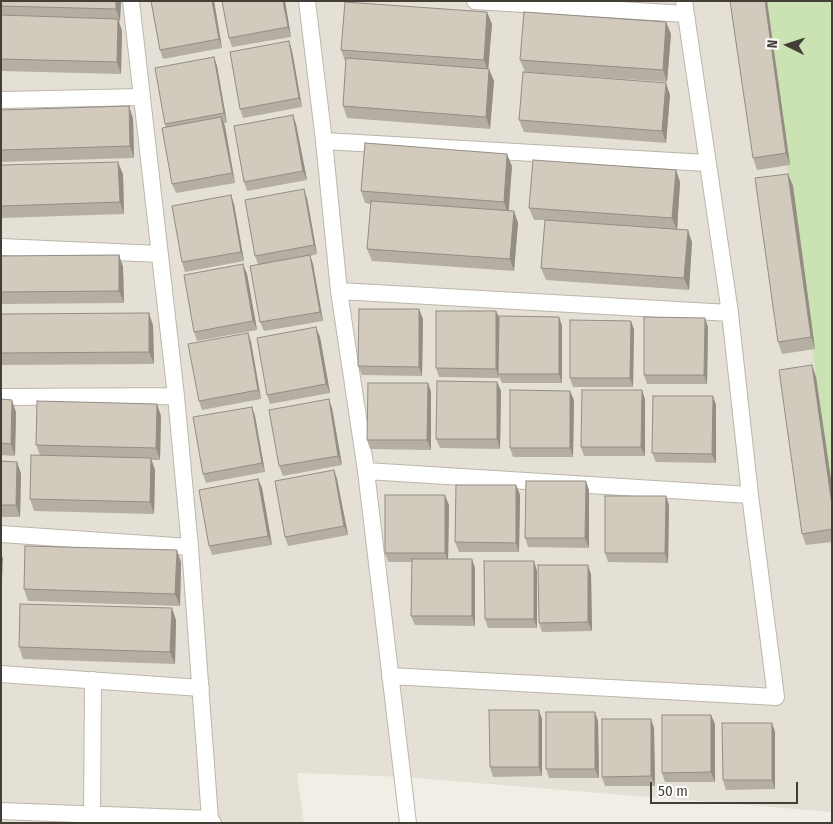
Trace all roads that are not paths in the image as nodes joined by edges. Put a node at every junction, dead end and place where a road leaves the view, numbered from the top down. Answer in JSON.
{"nodes":[{"id":1,"x":131,"y":1,"type":"edge"},
{"id":2,"x":307,"y":1,"type":"edge"},
{"id":3,"x":475,"y":1,"type":"edge"},
{"id":4,"x":685,"y":8,"type":"edge"},
{"id":5,"x":142,"y":97,"type":"junction"},
{"id":6,"x":1,"y":100,"type":"edge"},
{"id":7,"x":324,"y":141,"type":"junction"},
{"id":8,"x":707,"y":163,"type":"junction"},
{"id":9,"x":1,"y":247,"type":"edge"},
{"id":10,"x":160,"y":254,"type":"junction"},
{"id":11,"x":339,"y":291,"type":"junction"},
{"id":12,"x":730,"y":313,"type":"junction"},
{"id":13,"x":176,"y":396,"type":"junction"},
{"id":14,"x":1,"y":397,"type":"edge"},
{"id":15,"x":366,"y":471,"type":"junction"},
{"id":16,"x":750,"y":495,"type":"junction"},
{"id":17,"x":1,"y":534,"type":"edge"},
{"id":18,"x":190,"y":547,"type":"junction"},
{"id":19,"x":1,"y":674,"type":"edge"},
{"id":20,"x":390,"y":676,"type":"junction"},
{"id":21,"x":93,"y":680,"type":"junction"},
{"id":22,"x":201,"y":688,"type":"junction"},
{"id":23,"x":1,"y":811,"type":"edge"},
{"id":24,"x":92,"y":814,"type":"junction"},
{"id":25,"x":212,"y":821,"type":"edge"},
{"id":26,"x":408,"y":823,"type":"edge"}],
"edges":[{"from":1,"to":5,"type":"street"},
{"from":2,"to":7,"type":"street"},
{"from":3,"to":4,"type":"street"},
{"from":4,"to":8,"type":"street"},
{"from":5,"to":6,"type":"street"},
{"from":5,"to":10,"type":"street"},
{"from":7,"to":8,"type":"street"},
{"from":7,"to":11,"type":"street"},
{"from":8,"to":12,"type":"street"},
{"from":9,"to":10,"type":"street"},
{"from":10,"to":13,"type":"street"},
{"from":11,"to":12,"type":"street"},
{"from":11,"to":15,"type":"street"},
{"from":12,"to":16,"type":"street"},
{"from":13,"to":14,"type":"street"},
{"from":13,"to":18,"type":"street"},
{"from":15,"to":16,"type":"street"},
{"from":15,"to":20,"type":"street"},
{"from":16,"to":20,"type":"street"},
{"from":17,"to":18,"type":"street"},
{"from":18,"to":22,"type":"street"},
{"from":19,"to":21,"type":"street"},
{"from":20,"to":26,"type":"street"},
{"from":21,"to":22,"type":"street"},
{"from":21,"to":24,"type":"street"},
{"from":22,"to":25,"type":"street"},
{"from":23,"to":24,"type":"street"},
{"from":24,"to":25,"type":"street"}]}
